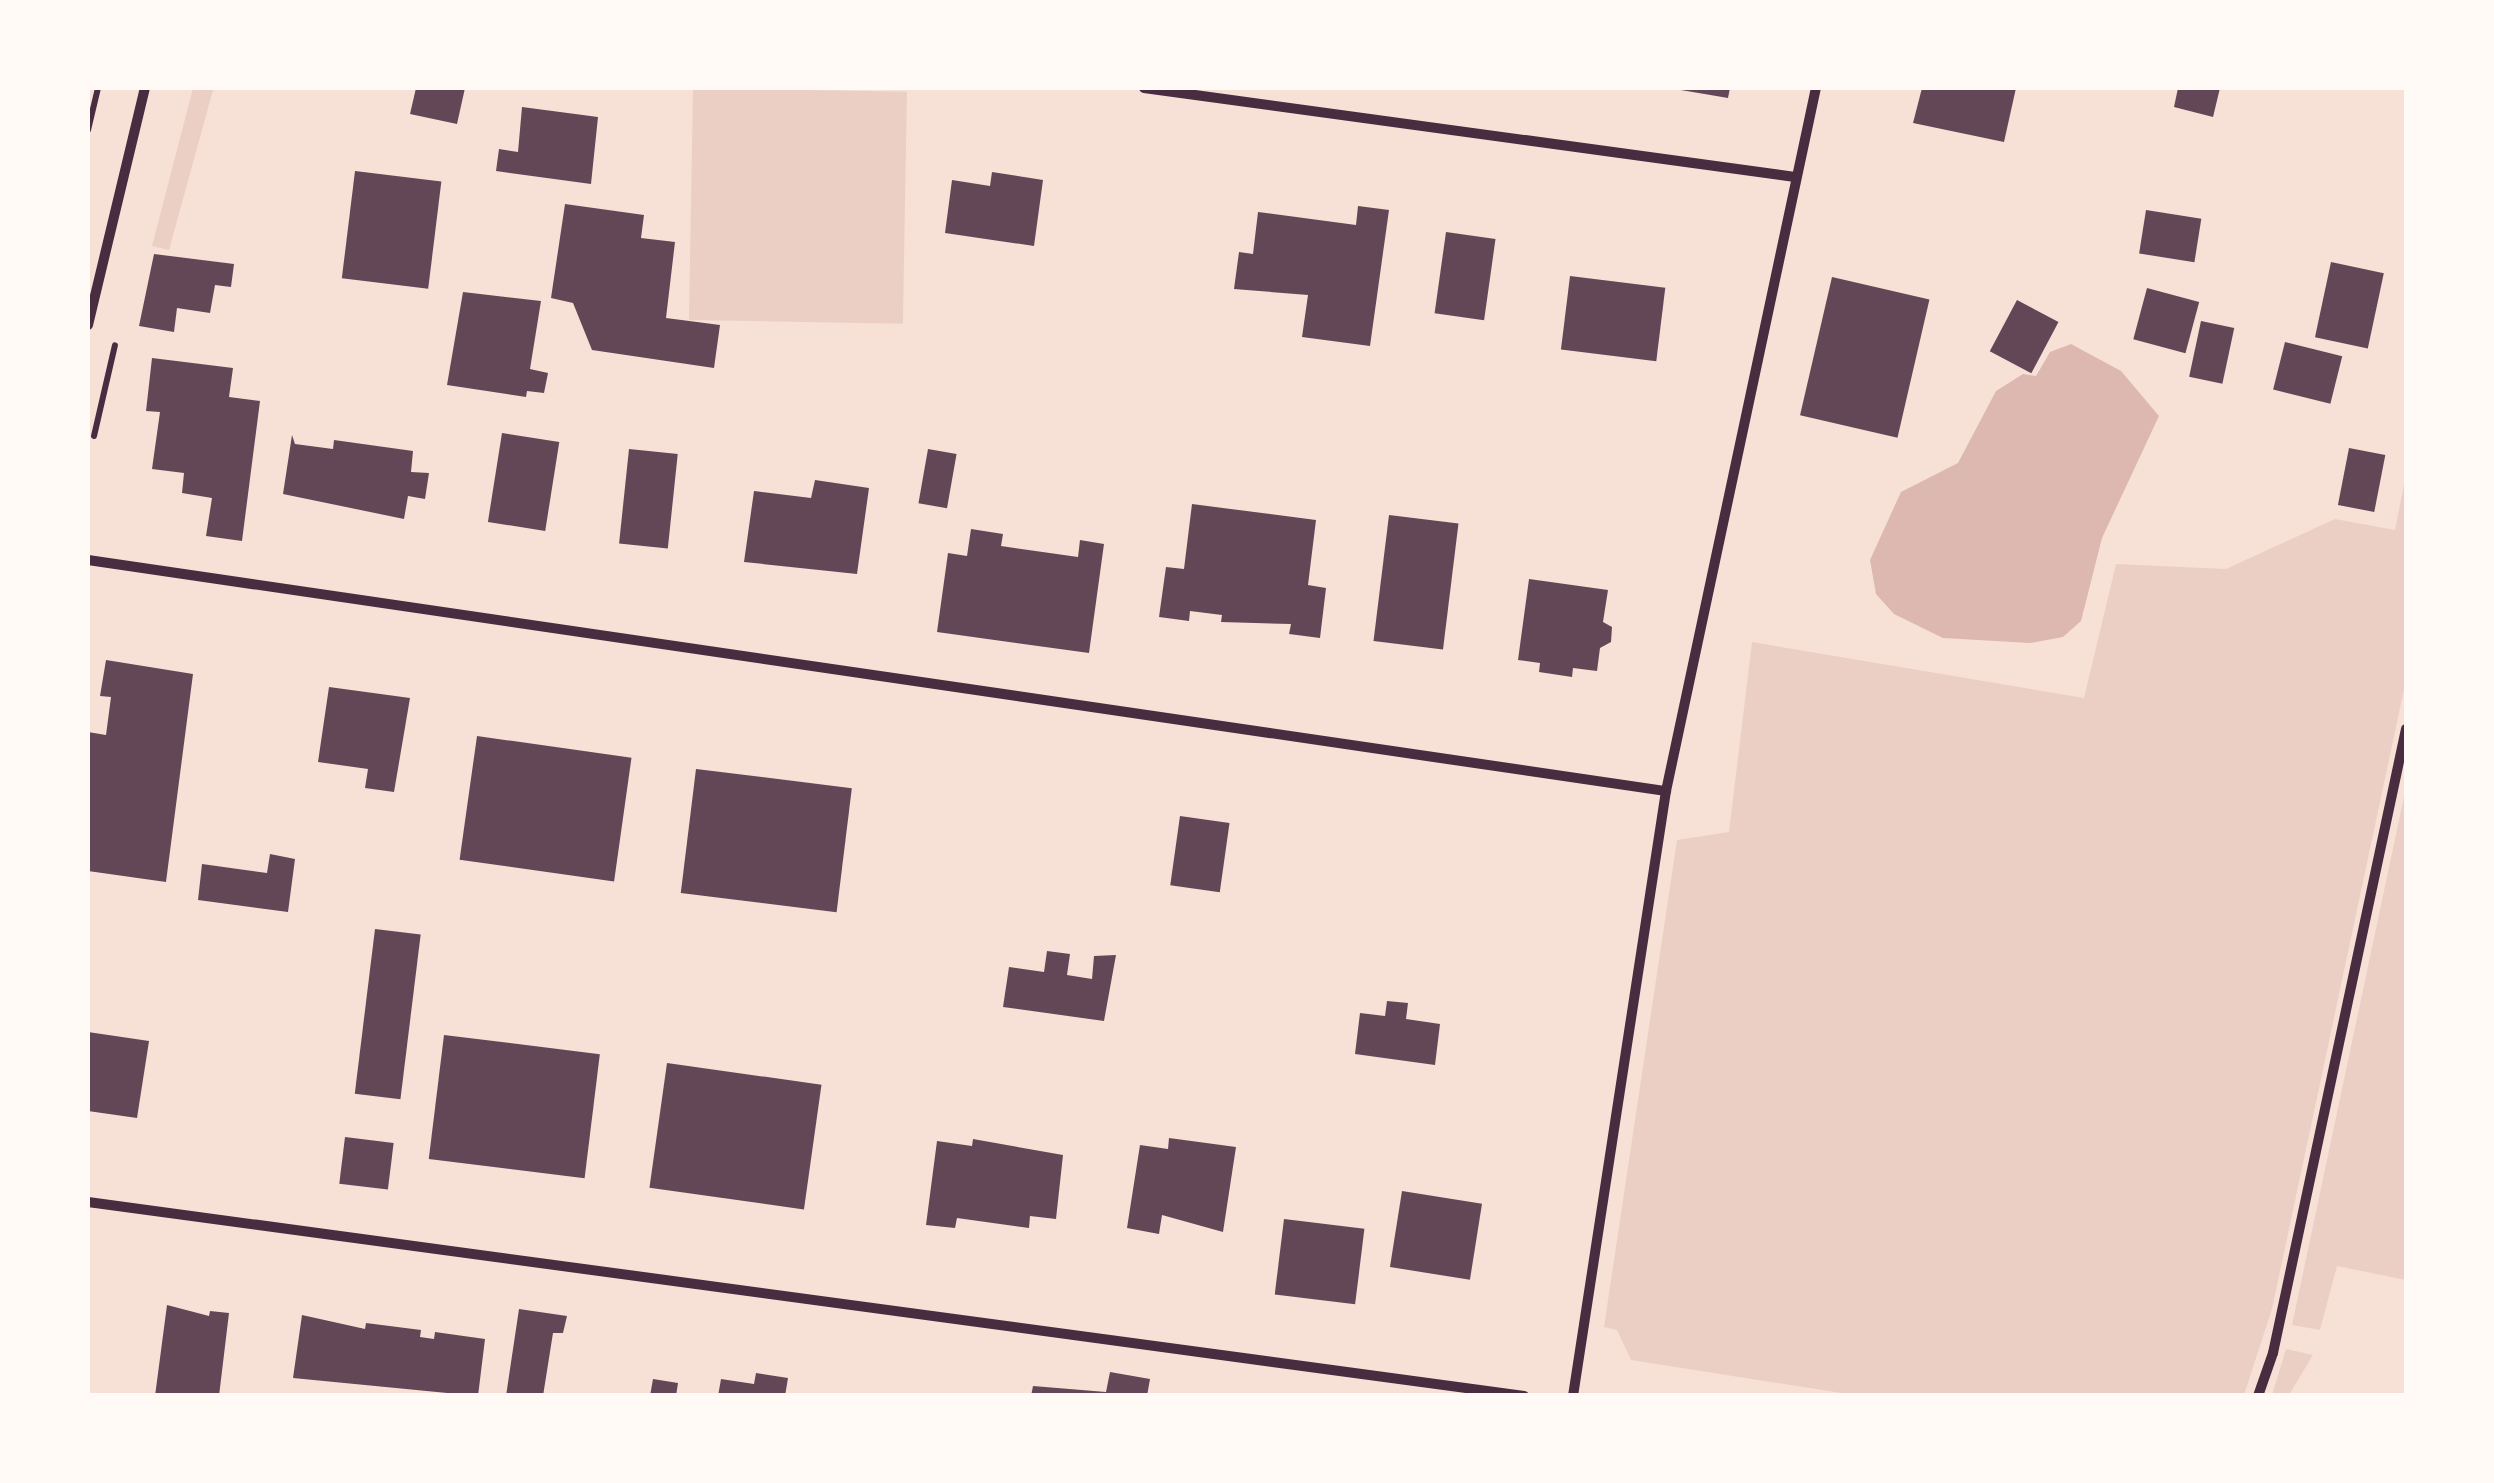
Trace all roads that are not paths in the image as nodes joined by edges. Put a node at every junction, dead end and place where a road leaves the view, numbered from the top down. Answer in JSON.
{"nodes":[{"id":1,"x":144,"y":88,"type":"edge"},
{"id":2,"x":1144,"y":88,"type":"edge"},
{"id":3,"x":1816,"y":88,"type":"edge"},
{"id":4,"x":1795,"y":177,"type":"junction"},
{"id":5,"x":88,"y":325,"type":"edge"},
{"id":6,"x":88,"y":560,"type":"edge"},
{"id":7,"x":2406,"y":729,"type":"edge"},
{"id":8,"x":1666,"y":791,"type":"junction"},
{"id":9,"x":88,"y":1202,"type":"edge"},
{"id":10,"x":1524,"y":1396,"type":"edge"},
{"id":11,"x":1573,"y":1396,"type":"edge"},
{"id":12,"x":2258,"y":1396,"type":"edge"}],
"edges":[{"from":1,"to":5,"type":"street"},
{"from":2,"to":4,"type":"street"},
{"from":3,"to":4,"type":"street"},
{"from":4,"to":8,"type":"street"},
{"from":6,"to":8,"type":"street"},
{"from":7,"to":12,"type":"street"},
{"from":8,"to":11,"type":"street"},
{"from":9,"to":10,"type":"street"}]}
